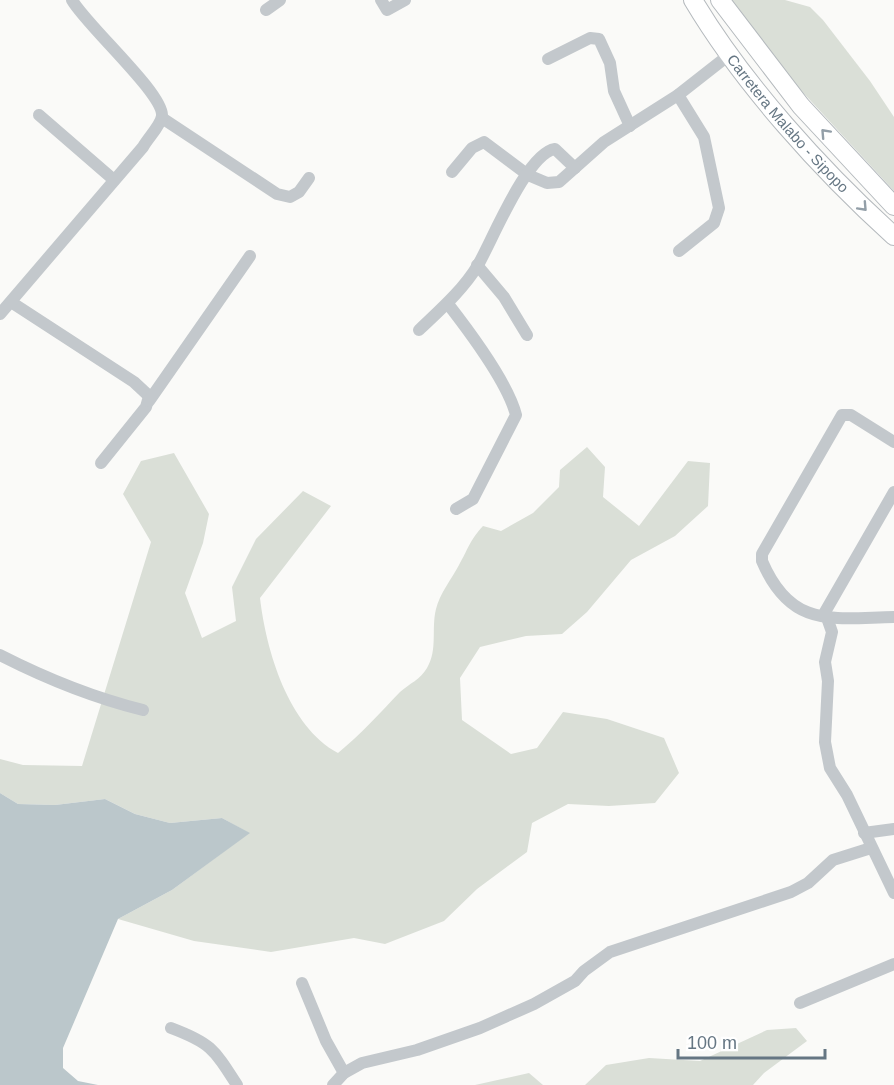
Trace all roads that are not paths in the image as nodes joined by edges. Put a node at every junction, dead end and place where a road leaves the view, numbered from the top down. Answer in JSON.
{"nodes":[{"id":1,"x":72,"y":0,"type":"edge"},
{"id":2,"x":280,"y":0,"type":"edge"},
{"id":3,"x":381,"y":0,"type":"edge"},
{"id":4,"x":405,"y":0,"type":"edge"},
{"id":5,"x":693,"y":0,"type":"edge"},
{"id":6,"x":720,"y":0,"type":"edge"},
{"id":7,"x":266,"y":10,"type":"dead end"},
{"id":8,"x":729,"y":55,"type":"junction"},
{"id":9,"x":548,"y":59,"type":"dead end"},
{"id":10,"x":678,"y":95,"type":"junction"},
{"id":11,"x":39,"y":116,"type":"dead end"},
{"id":12,"x":162,"y":118,"type":"junction"},
{"id":13,"x":630,"y":126,"type":"junction"},
{"id":14,"x":575,"y":168,"type":"junction"},
{"id":15,"x":452,"y":172,"type":"dead end"},
{"id":16,"x":528,"y":175,"type":"junction"},
{"id":17,"x":309,"y":178,"type":"dead end"},
{"id":18,"x":114,"y":180,"type":"junction"},
{"id":19,"x":894,"y":206,"type":"edge"},
{"id":20,"x":894,"y":237,"type":"edge"},
{"id":21,"x":679,"y":251,"type":"dead end"},
{"id":22,"x":250,"y":256,"type":"dead end"},
{"id":23,"x":477,"y":266,"type":"junction"},
{"id":24,"x":11,"y":302,"type":"junction"},
{"id":25,"x":448,"y":304,"type":"junction"},
{"id":26,"x":0,"y":314,"type":"edge"},
{"id":27,"x":419,"y":330,"type":"dead end"},
{"id":28,"x":527,"y":335,"type":"dead end"},
{"id":29,"x":149,"y":401,"type":"junction"},
{"id":30,"x":894,"y":442,"type":"edge"},
{"id":31,"x":101,"y":463,"type":"dead end"},
{"id":32,"x":894,"y":492,"type":"edge"},
{"id":33,"x":456,"y":509,"type":"dead end"},
{"id":34,"x":894,"y":617,"type":"edge"},
{"id":35,"x":825,"y":618,"type":"junction"},
{"id":36,"x":0,"y":655,"type":"edge"},
{"id":37,"x":143,"y":710,"type":"dead end"},
{"id":38,"x":894,"y":829,"type":"edge"},
{"id":39,"x":864,"y":834,"type":"junction"},
{"id":40,"x":871,"y":848,"type":"junction"},
{"id":41,"x":894,"y":893,"type":"edge"},
{"id":42,"x":894,"y":964,"type":"edge"},
{"id":43,"x":302,"y":983,"type":"dead end"},
{"id":44,"x":800,"y":1003,"type":"dead end"},
{"id":45,"x":171,"y":1029,"type":"dead end"},
{"id":46,"x":344,"y":1073,"type":"junction"},
{"id":47,"x":237,"y":1085,"type":"edge"},
{"id":48,"x":333,"y":1085,"type":"edge"}],
"edges":[{"from":1,"to":12,"type":"street"},
{"from":2,"to":7,"type":"street"},
{"from":3,"to":4,"type":"street"},
{"from":5,"to":8,"type":"highway","name":"Carretera Malabo - Sipopo"},
{"from":19,"to":6,"type":"highway","name":"Carretera Malabo - Sipopo","one_way":true},
{"from":8,"to":10,"type":"street"},
{"from":8,"to":20,"type":"highway","name":"Carretera Malabo - Sipopo","one_way":true},
{"from":9,"to":13,"type":"street"},
{"from":10,"to":13,"type":"street"},
{"from":10,"to":21,"type":"street"},
{"from":11,"to":18,"type":"street"},
{"from":12,"to":17,"type":"street"},
{"from":12,"to":18,"type":"street"},
{"from":13,"to":14,"type":"street"},
{"from":14,"to":16,"type":"street"},
{"from":14,"to":16,"type":"street"},
{"from":15,"to":16,"type":"street"},
{"from":16,"to":23,"type":"street"},
{"from":18,"to":24,"type":"street"},
{"from":22,"to":29,"type":"street"},
{"from":23,"to":25,"type":"street"},
{"from":23,"to":28,"type":"street"},
{"from":24,"to":26,"type":"street"},
{"from":24,"to":29,"type":"street"},
{"from":25,"to":27,"type":"street"},
{"from":25,"to":33,"type":"street"},
{"from":29,"to":31,"type":"street"},
{"from":30,"to":35,"type":"street"},
{"from":32,"to":35,"type":"street"},
{"from":34,"to":35,"type":"street"},
{"from":35,"to":39,"type":"street"},
{"from":36,"to":37,"type":"street"},
{"from":38,"to":39,"type":"street"},
{"from":39,"to":40,"type":"street"},
{"from":40,"to":41,"type":"street"},
{"from":40,"to":46,"type":"street"},
{"from":42,"to":44,"type":"street"},
{"from":43,"to":46,"type":"street"},
{"from":45,"to":47,"type":"street"},
{"from":46,"to":48,"type":"street"}]}
